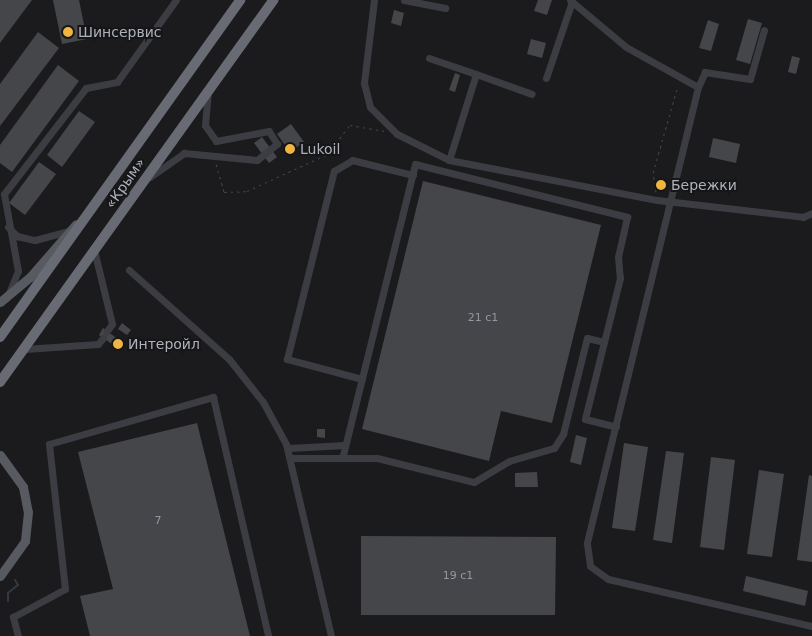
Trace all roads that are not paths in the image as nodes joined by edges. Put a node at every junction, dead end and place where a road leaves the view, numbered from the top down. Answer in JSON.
{"nodes":[{"id":1,"x":176,"y":0,"type":"edge"},
{"id":2,"x":240,"y":0,"type":"edge"},
{"id":3,"x":273,"y":0,"type":"edge"},
{"id":4,"x":374,"y":0,"type":"edge"},
{"id":5,"x":404,"y":0,"type":"edge"},
{"id":6,"x":571,"y":1,"type":"edge"},
{"id":7,"x":445,"y":8,"type":"dead end"},
{"id":8,"x":764,"y":30,"type":"dead end"},
{"id":9,"x":429,"y":58,"type":"dead end"},
{"id":10,"x":476,"y":74,"type":"junction"},
{"id":11,"x":546,"y":78,"type":"dead end"},
{"id":12,"x":698,"y":87,"type":"junction"},
{"id":13,"x":208,"y":90,"type":"junction"},
{"id":14,"x":532,"y":94,"type":"dead end"},
{"id":15,"x":449,"y":160,"type":"junction"},
{"id":16,"x":413,"y":175,"type":"junction"},
{"id":17,"x":143,"y":181,"type":"junction"},
{"id":18,"x":672,"y":199,"type":"junction"},
{"id":19,"x":90,"y":206,"type":"junction"},
{"id":20,"x":812,"y":213,"type":"edge"},
{"id":21,"x":7,"y":226,"type":"junction"},
{"id":22,"x":70,"y":230,"type":"junction"},
{"id":23,"x":94,"y":250,"type":"junction"},
{"id":24,"x":130,"y":270,"type":"dead end"},
{"id":25,"x":8,"y":295,"type":"junction"},
{"id":26,"x":0,"y":302,"type":"edge"},
{"id":27,"x":0,"y":337,"type":"edge"},
{"id":28,"x":604,"y":342,"type":"junction"},
{"id":29,"x":25,"y":349,"type":"junction"},
{"id":30,"x":362,"y":378,"type":"junction"},
{"id":31,"x":0,"y":382,"type":"edge"},
{"id":32,"x":616,"y":427,"type":"junction"},
{"id":33,"x":345,"y":445,"type":"junction"},
{"id":34,"x":288,"y":448,"type":"junction"},
{"id":35,"x":0,"y":455,"type":"edge"},
{"id":36,"x":343,"y":455,"type":"junction"},
{"id":37,"x":291,"y":458,"type":"junction"},
{"id":38,"x":0,"y":576,"type":"edge"},
{"id":39,"x":812,"y":626,"type":"edge"},
{"id":40,"x":18,"y":636,"type":"edge"},
{"id":41,"x":268,"y":636,"type":"edge"},
{"id":42,"x":331,"y":636,"type":"edge"}],
"edges":[{"from":1,"to":21,"type":"street"},
{"from":2,"to":19,"type":"highway","name":"«Крым»"},
{"from":3,"to":13,"type":"highway","name":"«Крым»"},
{"from":4,"to":15,"type":"street"},
{"from":5,"to":7,"type":"street"},
{"from":6,"to":11,"type":"street"},
{"from":6,"to":12,"type":"street"},
{"from":8,"to":12,"type":"street"},
{"from":9,"to":10,"type":"street"},
{"from":10,"to":14,"type":"street"},
{"from":10,"to":15,"type":"street"},
{"from":12,"to":18,"type":"street"},
{"from":13,"to":17,"type":"highway","name":"«Крым»"},
{"from":13,"to":17,"type":"street"},
{"from":15,"to":18,"type":"street"},
{"from":16,"to":28,"type":"street"},
{"from":16,"to":30,"type":"street"},
{"from":16,"to":30,"type":"street"},
{"from":17,"to":23,"type":"highway","name":"«Крым»"},
{"from":18,"to":20,"type":"street"},
{"from":18,"to":32,"type":"street"},
{"from":19,"to":22,"type":"main road"},
{"from":19,"to":27,"type":"highway","name":"«Крым»"},
{"from":21,"to":22,"type":"street"},
{"from":21,"to":25,"type":"street"},
{"from":22,"to":25,"type":"main road"},
{"from":23,"to":29,"type":"highway","name":"«Крым»"},
{"from":23,"to":29,"type":"street"},
{"from":24,"to":34,"type":"street"},
{"from":25,"to":26,"type":"main road"},
{"from":28,"to":32,"type":"street"},
{"from":28,"to":36,"type":"street"},
{"from":29,"to":31,"type":"highway","name":"«Крым»"},
{"from":30,"to":33,"type":"street"},
{"from":32,"to":39,"type":"street"},
{"from":33,"to":34,"type":"street"},
{"from":33,"to":36,"type":"street"},
{"from":34,"to":37,"type":"street"},
{"from":35,"to":38,"type":"main road"},
{"from":36,"to":37,"type":"street"},
{"from":37,"to":42,"type":"street"},
{"from":40,"to":41,"type":"street"}]}
